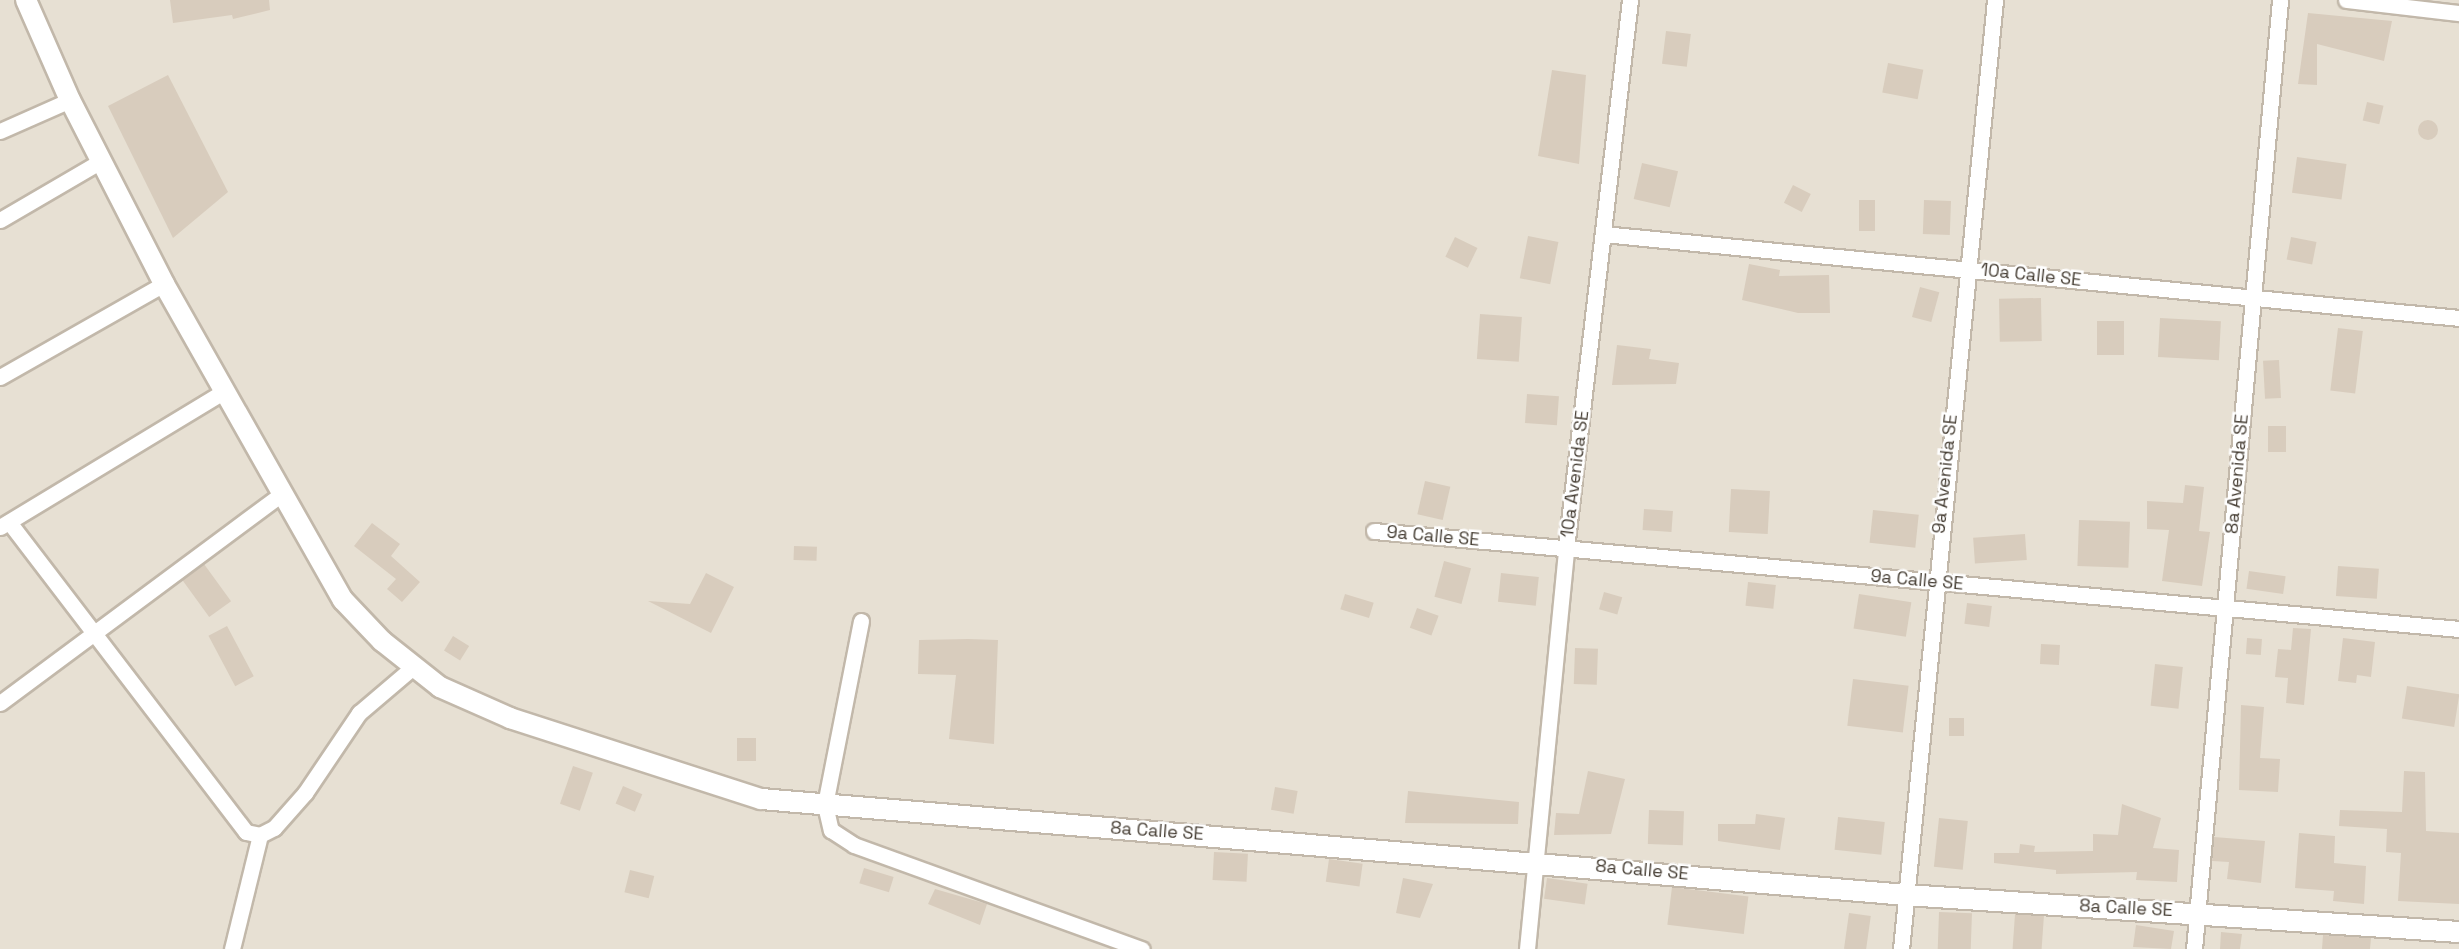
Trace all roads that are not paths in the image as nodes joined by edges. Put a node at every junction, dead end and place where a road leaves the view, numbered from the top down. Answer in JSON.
{"nodes":[{"id":1,"x":26,"y":0,"type":"edge"},
{"id":2,"x":1630,"y":0,"type":"edge"},
{"id":3,"x":1995,"y":0,"type":"edge"},
{"id":4,"x":2280,"y":0,"type":"edge"},
{"id":5,"x":2346,"y":0,"type":"edge"},
{"id":6,"x":2459,"y":13,"type":"edge"},
{"id":7,"x":70,"y":100,"type":"junction"},
{"id":8,"x":0,"y":131,"type":"edge"},
{"id":9,"x":101,"y":160,"type":"junction"},
{"id":10,"x":0,"y":220,"type":"edge"},
{"id":11,"x":1603,"y":234,"type":"junction"},
{"id":12,"x":1967,"y":269,"type":"junction"},
{"id":13,"x":164,"y":284,"type":"junction"},
{"id":14,"x":2253,"y":297,"type":"junction"},
{"id":15,"x":2459,"y":318,"type":"edge"},
{"id":16,"x":0,"y":377,"type":"edge"},
{"id":17,"x":225,"y":391,"type":"junction"},
{"id":18,"x":280,"y":495,"type":"junction"},
{"id":19,"x":5,"y":525,"type":"edge"},
{"id":20,"x":1374,"y":531,"type":"dead end"},
{"id":21,"x":1566,"y":548,"type":"junction"},
{"id":22,"x":1934,"y":582,"type":"junction"},
{"id":23,"x":2225,"y":608,"type":"junction"},
{"id":24,"x":861,"y":621,"type":"dead end"},
{"id":25,"x":2459,"y":629,"type":"edge"},
{"id":26,"x":94,"y":632,"type":"junction"},
{"id":27,"x":413,"y":667,"type":"junction"},
{"id":28,"x":0,"y":703,"type":"edge"},
{"id":29,"x":825,"y":805,"type":"junction"},
{"id":30,"x":260,"y":835,"type":"junction"},
{"id":31,"x":1536,"y":860,"type":"junction"},
{"id":32,"x":1906,"y":895,"type":"junction"},
{"id":33,"x":2197,"y":912,"type":"junction"},
{"id":34,"x":2459,"y":932,"type":"edge"},
{"id":35,"x":232,"y":949,"type":"edge"},
{"id":36,"x":1142,"y":949,"type":"edge"},
{"id":37,"x":1527,"y":949,"type":"edge"},
{"id":38,"x":1901,"y":949,"type":"edge"},
{"id":39,"x":2194,"y":949,"type":"edge"}],
"edges":[{"from":1,"to":7,"type":"street","name":"8a Calle SE"},
{"from":2,"to":11,"type":"street","name":"10a Avenida SE"},
{"from":3,"to":12,"type":"street","name":"9a Avenida SE"},
{"from":4,"to":14,"type":"street","name":"8a Avenida SE"},
{"from":5,"to":6,"type":"street"},
{"from":7,"to":8,"type":"street"},
{"from":7,"to":9,"type":"street","name":"8a Calle SE"},
{"from":9,"to":10,"type":"street"},
{"from":9,"to":13,"type":"street","name":"8a Calle SE"},
{"from":11,"to":12,"type":"street","name":"10a Calle SE"},
{"from":11,"to":21,"type":"street","name":"10a Avenida SE"},
{"from":12,"to":14,"type":"street","name":"10a Calle SE"},
{"from":12,"to":22,"type":"street","name":"9a Avenida SE"},
{"from":13,"to":16,"type":"street"},
{"from":13,"to":17,"type":"street","name":"8a Calle SE"},
{"from":14,"to":15,"type":"street","name":"10a Calle SE"},
{"from":14,"to":23,"type":"street","name":"8a Avenida SE"},
{"from":17,"to":18,"type":"street","name":"8a Calle SE"},
{"from":17,"to":19,"type":"street"},
{"from":18,"to":26,"type":"street"},
{"from":18,"to":27,"type":"street","name":"8a Calle SE"},
{"from":19,"to":26,"type":"street"},
{"from":20,"to":21,"type":"street","name":"9a Calle SE"},
{"from":21,"to":22,"type":"street","name":"9a Calle SE"},
{"from":21,"to":31,"type":"street","name":"10a Avenida SE"},
{"from":22,"to":23,"type":"street","name":"9a Calle SE"},
{"from":22,"to":32,"type":"street","name":"9a Avenida SE"},
{"from":23,"to":25,"type":"street","name":"9a Calle SE"},
{"from":23,"to":33,"type":"street","name":"8a Avenida SE"},
{"from":24,"to":29,"type":"street"},
{"from":26,"to":28,"type":"street"},
{"from":26,"to":30,"type":"street"},
{"from":27,"to":29,"type":"street","name":"8a Calle SE"},
{"from":27,"to":30,"type":"street"},
{"from":29,"to":31,"type":"street","name":"8a Calle SE"},
{"from":29,"to":36,"type":"street"},
{"from":30,"to":35,"type":"street"},
{"from":31,"to":32,"type":"street","name":"8a Calle SE"},
{"from":31,"to":37,"type":"street","name":"10a Avenida SE"},
{"from":32,"to":33,"type":"street","name":"8a Calle SE"},
{"from":32,"to":38,"type":"street","name":"9a Avenida SE"},
{"from":33,"to":34,"type":"street","name":"8a Calle SE"},
{"from":33,"to":39,"type":"street","name":"8a Avenida SE"}]}
